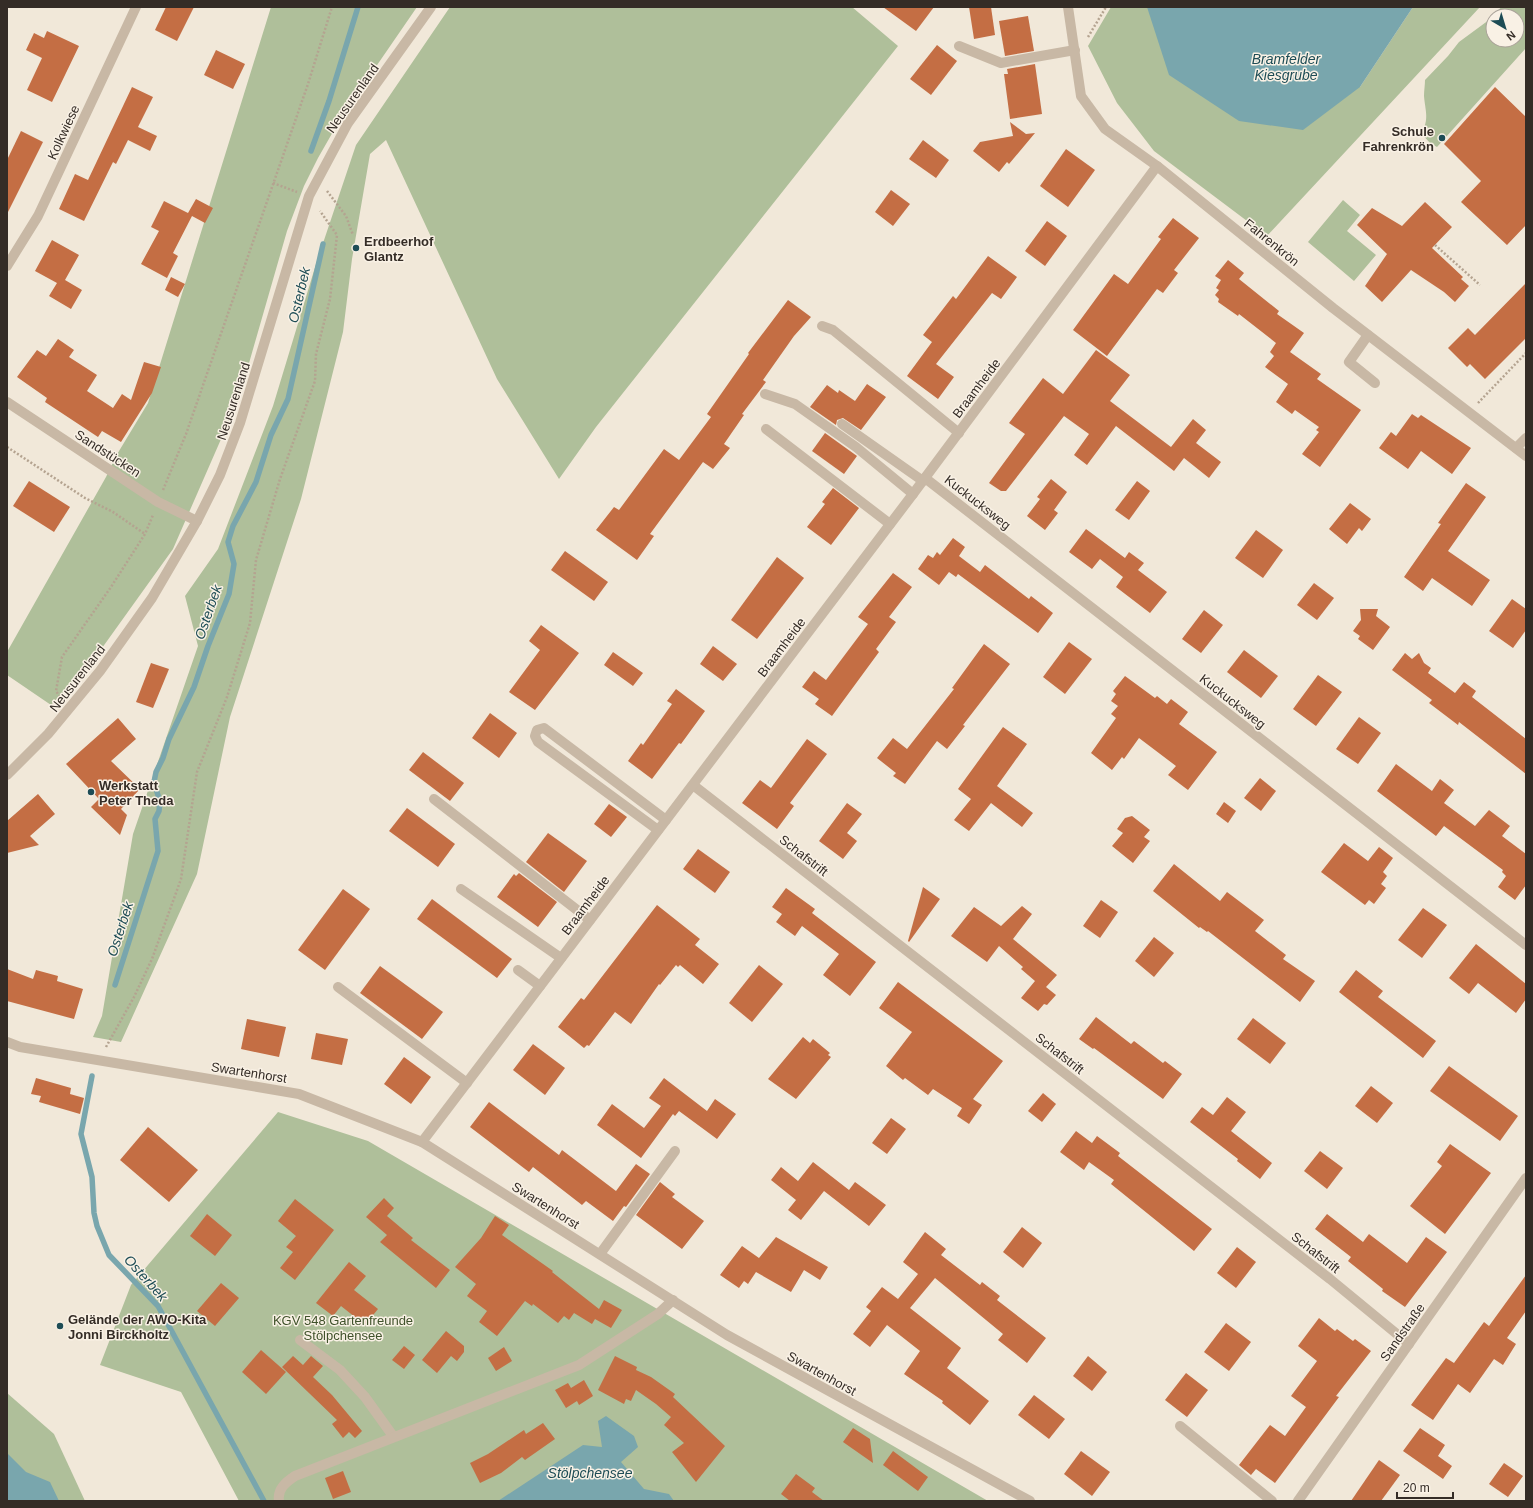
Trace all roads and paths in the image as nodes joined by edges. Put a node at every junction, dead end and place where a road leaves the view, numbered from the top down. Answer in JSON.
{"nodes":[{"id":1,"x":136,"y":7,"type":"edge"},
{"id":2,"x":332,"y":7,"type":"edge"},
{"id":3,"x":431,"y":7,"type":"edge"},
{"id":4,"x":1068,"y":7,"type":"edge"},
{"id":5,"x":1106,"y":7,"type":"edge"},
{"id":6,"x":959,"y":46,"type":"dead end"},
{"id":7,"x":1074,"y":50,"type":"junction"},
{"id":8,"x":1157,"y":166,"type":"junction"},
{"id":9,"x":318,"y":179,"type":"junction"},
{"id":10,"x":273,"y":183,"type":"junction"},
{"id":11,"x":309,"y":196,"type":"junction"},
{"id":12,"x":353,"y":235,"type":"dead end"},
{"id":13,"x":1435,"y":245,"type":"dead end"},
{"id":14,"x":7,"y":266,"type":"edge"},
{"id":15,"x":1480,"y":285,"type":"dead end"},
{"id":16,"x":822,"y":326,"type":"dead end"},
{"id":17,"x":1368,"y":335,"type":"junction"},
{"id":18,"x":1526,"y":352,"type":"edge"},
{"id":19,"x":1375,"y":383,"type":"dead end"},
{"id":20,"x":765,"y":394,"type":"dead end"},
{"id":21,"x":7,"y":402,"type":"edge"},
{"id":22,"x":1479,"y":402,"type":"dead end"},
{"id":23,"x":842,"y":424,"type":"dead end"},
{"id":24,"x":766,"y":429,"type":"dead end"},
{"id":25,"x":959,"y":433,"type":"junction"},
{"id":26,"x":1526,"y":438,"type":"edge"},
{"id":27,"x":7,"y":447,"type":"edge"},
{"id":28,"x":1516,"y":448,"type":"junction"},
{"id":29,"x":1526,"y":456,"type":"edge"},
{"id":30,"x":924,"y":480,"type":"junction"},
{"id":31,"x":913,"y":494,"type":"junction"},
{"id":32,"x":158,"y":502,"type":"junction"},
{"id":33,"x":197,"y":521,"type":"junction"},
{"id":34,"x":890,"y":524,"type":"junction"},
{"id":35,"x":145,"y":534,"type":"junction"},
{"id":36,"x":69,"y":710,"type":"junction"},
{"id":37,"x":7,"y":775,"type":"edge"},
{"id":38,"x":693,"y":785,"type":"junction"},
{"id":39,"x":434,"y":799,"type":"dead end"},
{"id":40,"x":666,"y":820,"type":"junction"},
{"id":41,"x":658,"y":830,"type":"junction"},
{"id":42,"x":461,"y":889,"type":"dead end"},
{"id":43,"x":590,"y":920,"type":"junction"},
{"id":44,"x":1526,"y":945,"type":"edge"},
{"id":45,"x":561,"y":958,"type":"junction"},
{"id":46,"x":518,"y":970,"type":"dead end"},
{"id":47,"x":540,"y":986,"type":"junction"},
{"id":48,"x":338,"y":987,"type":"dead end"},
{"id":49,"x":7,"y":1042,"type":"edge"},
{"id":50,"x":99,"y":1060,"type":"junction"},
{"id":51,"x":467,"y":1083,"type":"junction"},
{"id":52,"x":422,"y":1142,"type":"junction"},
{"id":53,"x":675,"y":1151,"type":"dead end"},
{"id":54,"x":1526,"y":1178,"type":"edge"},
{"id":55,"x":600,"y":1254,"type":"junction"},
{"id":56,"x":672,"y":1300,"type":"junction"},
{"id":57,"x":300,"y":1340,"type":"dead end"},
{"id":58,"x":1410,"y":1344,"type":"junction"},
{"id":59,"x":1180,"y":1426,"type":"dead end"},
{"id":60,"x":393,"y":1436,"type":"junction"},
{"id":61,"x":279,"y":1501,"type":"edge"},
{"id":62,"x":1030,"y":1501,"type":"edge"},
{"id":63,"x":1272,"y":1501,"type":"edge"},
{"id":64,"x":1298,"y":1501,"type":"edge"}],
"edges":[{"from":1,"to":14,"type":"street","name":"Kolkwiese"},
{"from":2,"to":10,"type":"path"},
{"from":3,"to":9,"type":"street","name":"Neusurenland"},
{"from":4,"to":7,"type":"street","name":"Fahrenkrön"},
{"from":5,"to":7,"type":"path"},
{"from":6,"to":7,"type":"street"},
{"from":7,"to":8,"type":"street","name":"Fahrenkrön"},
{"from":8,"to":17,"type":"street","name":"Fahrenkrön"},
{"from":8,"to":25,"type":"street","name":"Braamheide"},
{"from":9,"to":11,"type":"street","name":"Neusurenland"},
{"from":9,"to":12,"type":"path"},
{"from":10,"to":11,"type":"path"},
{"from":10,"to":32,"type":"path"},
{"from":11,"to":33,"type":"street","name":"Neusurenland"},
{"from":11,"to":50,"type":"path"},
{"from":13,"to":15,"type":"path"},
{"from":16,"to":25,"type":"street"},
{"from":17,"to":19,"type":"street"},
{"from":17,"to":28,"type":"street","name":"Fahrenkrön"},
{"from":18,"to":22,"type":"path"},
{"from":20,"to":31,"type":"street"},
{"from":21,"to":32,"type":"street","name":"Sandstücken"},
{"from":23,"to":30,"type":"street","name":"Kuckucksweg"},
{"from":24,"to":34,"type":"street"},
{"from":25,"to":30,"type":"street","name":"Braamheide"},
{"from":26,"to":28,"type":"street"},
{"from":27,"to":35,"type":"path"},
{"from":28,"to":29,"type":"street","name":"Fahrenkrön"},
{"from":30,"to":31,"type":"street","name":"Braamheide"},
{"from":30,"to":44,"type":"street","name":"Kuckucksweg"},
{"from":31,"to":34,"type":"street","name":"Braamheide"},
{"from":32,"to":33,"type":"street","name":"Sandstücken"},
{"from":32,"to":35,"type":"path"},
{"from":33,"to":36,"type":"street","name":"Neusurenland"},
{"from":34,"to":38,"type":"street","name":"Braamheide"},
{"from":35,"to":36,"type":"path"},
{"from":36,"to":37,"type":"street","name":"Neusurenland"},
{"from":38,"to":40,"type":"street","name":"Braamheide"},
{"from":38,"to":58,"type":"street","name":"Schafstrift"},
{"from":39,"to":43,"type":"street"},
{"from":40,"to":41,"type":"street","name":"Braamheide"},
{"from":40,"to":41,"type":"street"},
{"from":41,"to":43,"type":"street","name":"Braamheide"},
{"from":42,"to":45,"type":"street"},
{"from":43,"to":45,"type":"street","name":"Braamheide"},
{"from":45,"to":47,"type":"street","name":"Braamheide"},
{"from":46,"to":47,"type":"street"},
{"from":47,"to":51,"type":"street","name":"Braamheide"},
{"from":48,"to":51,"type":"street"},
{"from":49,"to":50,"type":"street","name":"Swartenhorst"},
{"from":50,"to":52,"type":"street","name":"Swartenhorst"},
{"from":51,"to":52,"type":"street","name":"Braamheide"},
{"from":52,"to":55,"type":"street","name":"Swartenhorst"},
{"from":53,"to":55,"type":"street"},
{"from":54,"to":58,"type":"street","name":"Sandstraße"},
{"from":55,"to":56,"type":"street","name":"Swartenhorst"},
{"from":56,"to":60,"type":"street"},
{"from":56,"to":62,"type":"street","name":"Swartenhorst"},
{"from":57,"to":60,"type":"street"},
{"from":58,"to":64,"type":"street","name":"Sandstraße"},
{"from":59,"to":63,"type":"street"},
{"from":60,"to":61,"type":"street"}]}
